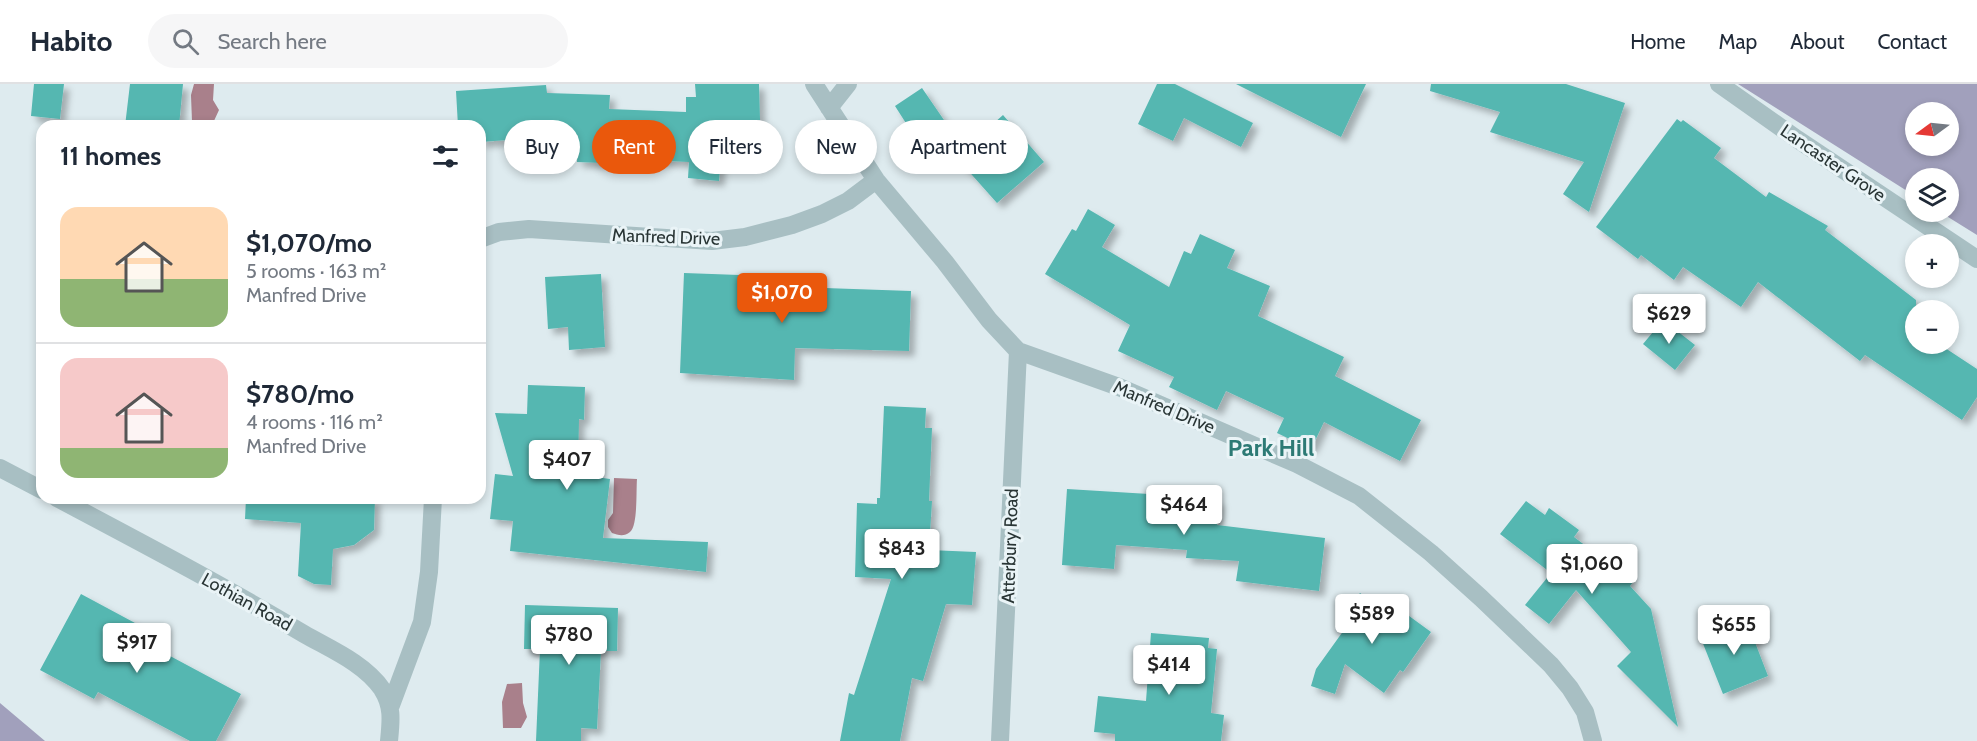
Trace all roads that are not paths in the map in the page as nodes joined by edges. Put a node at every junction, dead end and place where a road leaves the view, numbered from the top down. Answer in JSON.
{"nodes":[{"id":1,"x":814,"y":84,"type":"edge"},
{"id":2,"x":849,"y":84,"type":"edge"},
{"id":3,"x":1719,"y":84,"type":"edge"},
{"id":4,"x":829,"y":108,"type":"junction"},
{"id":5,"x":876,"y":180,"type":"junction"},
{"id":6,"x":486,"y":237,"type":"edge"},
{"id":7,"x":1977,"y":259,"type":"edge"},
{"id":8,"x":1018,"y":351,"type":"junction"},
{"id":9,"x":0,"y":468,"type":"edge"},
{"id":10,"x":36,"y":487,"type":"edge"},
{"id":11,"x":68,"y":504,"type":"edge"},
{"id":12,"x":433,"y":504,"type":"edge"},
{"id":13,"x":391,"y":705,"type":"junction"},
{"id":14,"x":389,"y":741,"type":"edge"},
{"id":15,"x":1000,"y":741,"type":"edge"},
{"id":16,"x":1593,"y":741,"type":"edge"}],
"edges":[{"from":1,"to":4,"type":"street","name":"Manfred Drive"},
{"from":2,"to":4,"type":"street"},
{"from":3,"to":7,"type":"street","name":"Lancaster Grove"},
{"from":4,"to":5,"type":"street","name":"Manfred Drive"},
{"from":5,"to":6,"type":"street","name":"Manfred Drive"},
{"from":5,"to":8,"type":"street","name":"Manfred Drive"},
{"from":8,"to":15,"type":"street","name":"Atterbury Road"},
{"from":8,"to":16,"type":"street","name":"Manfred Drive"},
{"from":9,"to":10,"type":"street"},
{"from":11,"to":13,"type":"street","name":"Lothian Road"},
{"from":12,"to":13,"type":"street"},
{"from":13,"to":14,"type":"street"}]}
